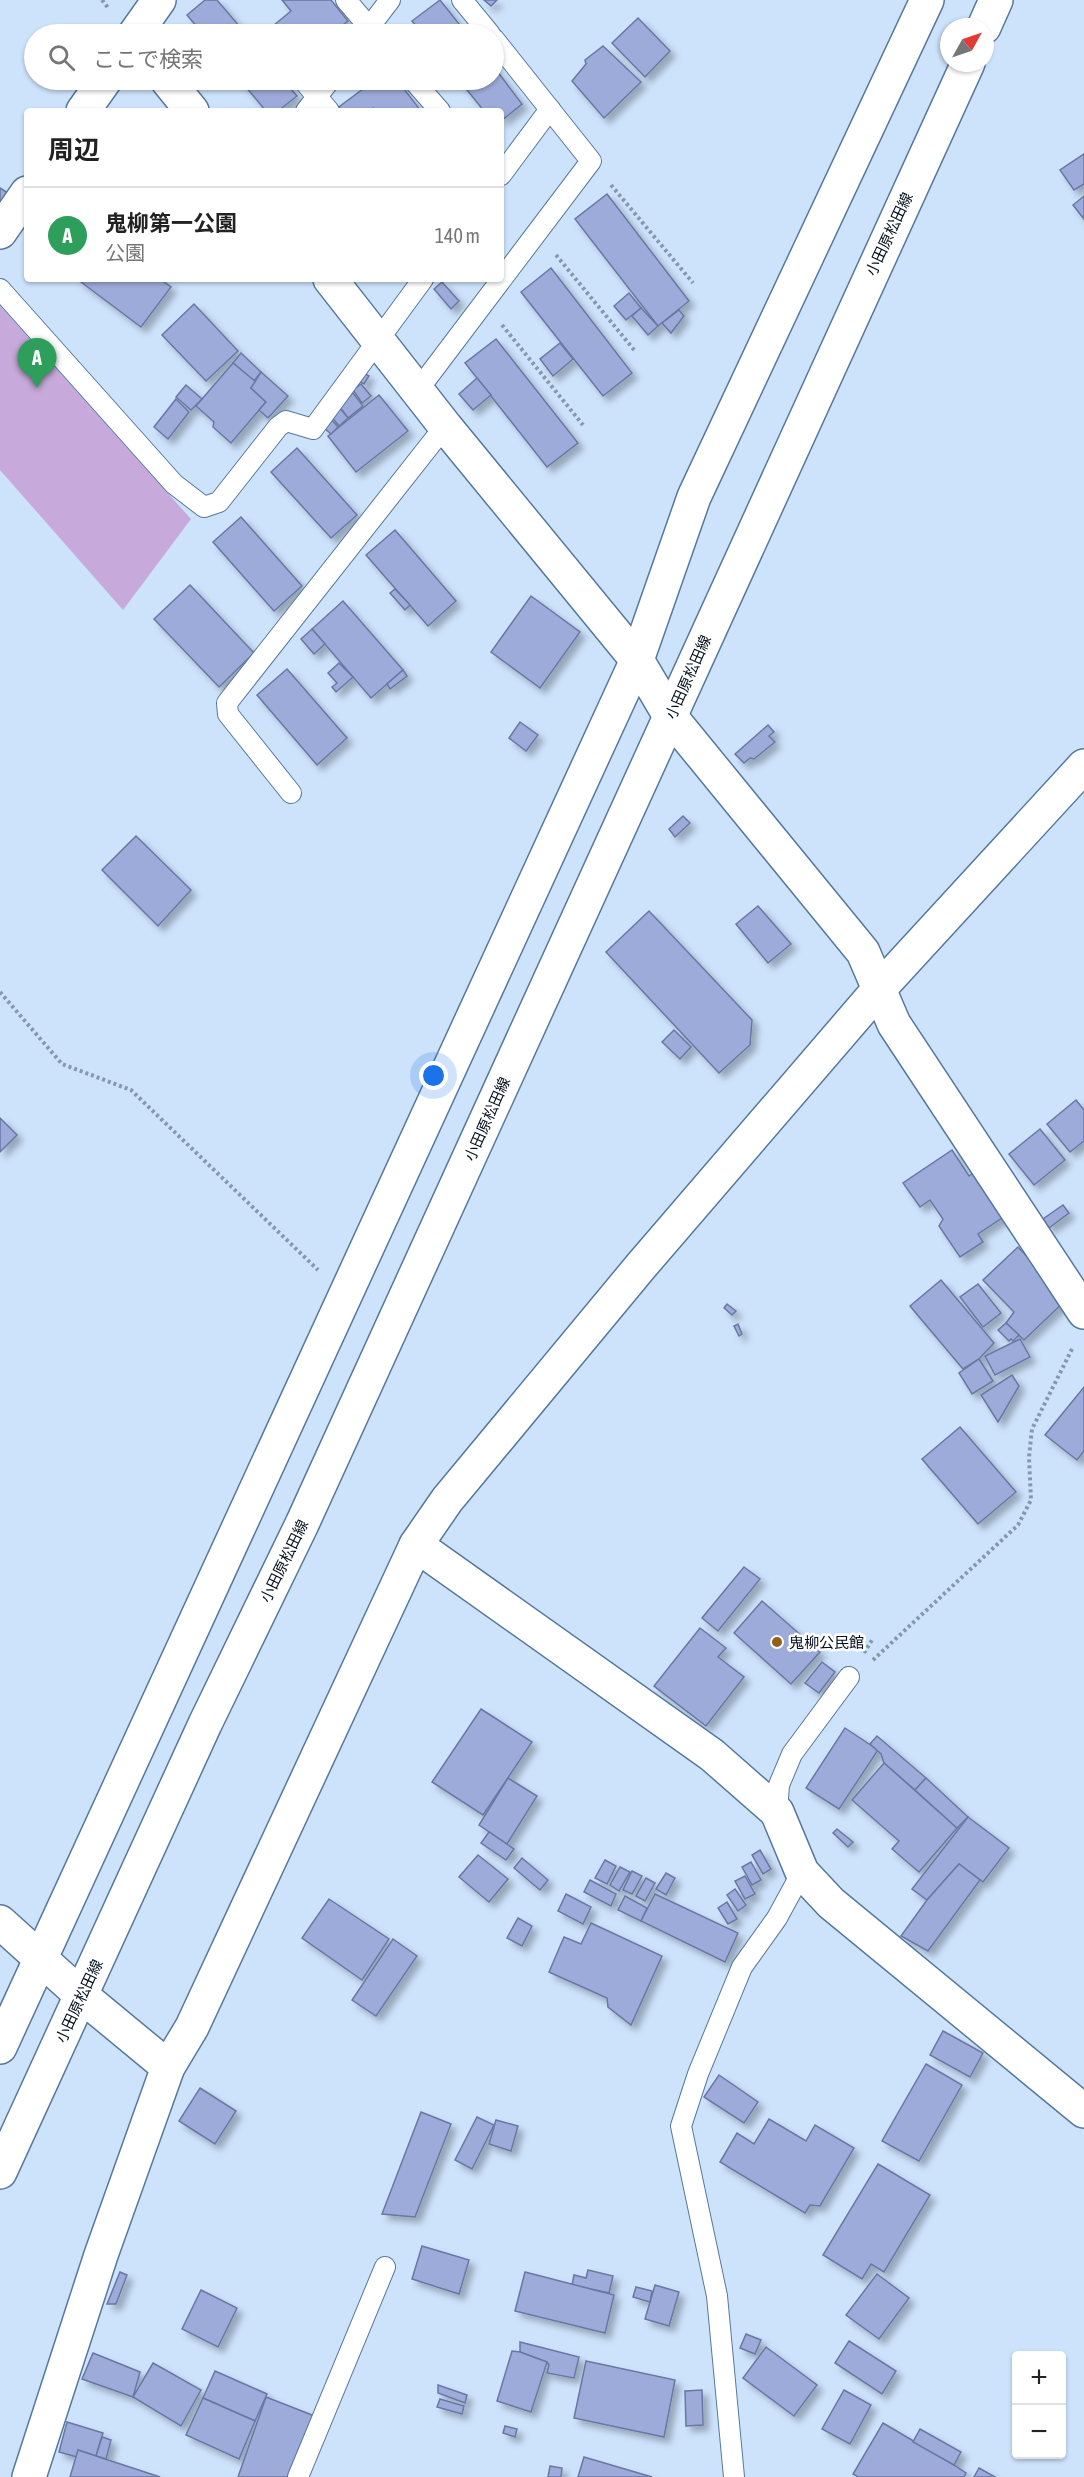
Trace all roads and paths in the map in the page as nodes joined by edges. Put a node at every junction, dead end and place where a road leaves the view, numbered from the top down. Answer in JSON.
{"nodes":[{"id":1,"x":159,"y":0,"type":"edge"},
{"id":2,"x":346,"y":0,"type":"edge"},
{"id":3,"x":390,"y":0,"type":"edge"},
{"id":4,"x":462,"y":0,"type":"edge"},
{"id":5,"x":927,"y":0,"type":"edge"},
{"id":6,"x":996,"y":0,"type":"edge"},
{"id":7,"x":988,"y":18,"type":"edge"},
{"id":8,"x":142,"y":24,"type":"edge"},
{"id":9,"x":363,"y":24,"type":"edge"},
{"id":10,"x":374,"y":24,"type":"edge"},
{"id":11,"x":482,"y":24,"type":"edge"},
{"id":12,"x":504,"y":52,"type":"edge"},
{"id":13,"x":964,"y":72,"type":"edge"},
{"id":14,"x":98,"y":90,"type":"edge"},
{"id":15,"x":174,"y":90,"type":"edge"},
{"id":16,"x":308,"y":90,"type":"edge"},
{"id":17,"x":325,"y":90,"type":"edge"},
{"id":18,"x":422,"y":90,"type":"edge"},
{"id":19,"x":317,"y":106,"type":"edge"},
{"id":20,"x":85,"y":108,"type":"edge"},
{"id":21,"x":189,"y":108,"type":"edge"},
{"id":22,"x":437,"y":108,"type":"edge"},
{"id":23,"x":550,"y":109,"type":"junction"},
{"id":24,"x":591,"y":161,"type":"junction"},
{"id":25,"x":504,"y":171,"type":"edge"},
{"id":26,"x":24,"y":197,"type":"edge"},
{"id":27,"x":0,"y":232,"type":"edge"},
{"id":28,"x":537,"y":232,"type":"junction"},
{"id":29,"x":504,"y":276,"type":"edge"},
{"id":30,"x":332,"y":282,"type":"edge"},
{"id":31,"x":421,"y":282,"type":"edge"},
{"id":32,"x":500,"y":282,"type":"edge"},
{"id":33,"x":693,"y":283,"type":"dead end"},
{"id":34,"x":0,"y":289,"type":"edge"},
{"id":35,"x":484,"y":303,"type":"junction"},
{"id":36,"x":379,"y":338,"type":"junction"},
{"id":37,"x":635,"y":351,"type":"dead end"},
{"id":38,"x":418,"y":390,"type":"junction"},
{"id":39,"x":583,"y":425,"type":"dead end"},
{"id":40,"x":445,"y":426,"type":"junction"},
{"id":41,"x":637,"y":660,"type":"junction"},
{"id":42,"x":670,"y":716,"type":"junction"},
{"id":43,"x":1084,"y":766,"type":"edge"},
{"id":44,"x":291,"y":793,"type":"dead end"},
{"id":45,"x":880,"y":988,"type":"junction"},
{"id":46,"x":0,"y":992,"type":"edge"},
{"id":47,"x":346,"y":1294,"type":"junction"},
{"id":48,"x":1084,"y":1312,"type":"edge"},
{"id":49,"x":1074,"y":1346,"type":"dead end"},
{"id":50,"x":416,"y":1545,"type":"junction"},
{"id":51,"x":849,"y":1677,"type":"joint"},
{"id":52,"x":777,"y":1812,"type":"junction"},
{"id":53,"x":802,"y":1872,"type":"junction"},
{"id":54,"x":0,"y":1922,"type":"edge"},
{"id":55,"x":41,"y":1958,"type":"junction"},
{"id":56,"x":82,"y":1996,"type":"junction"},
{"id":57,"x":0,"y":2047,"type":"edge"},
{"id":58,"x":168,"y":2067,"type":"junction"},
{"id":59,"x":1084,"y":2111,"type":"edge"},
{"id":60,"x":0,"y":2172,"type":"edge"},
{"id":61,"x":385,"y":2267,"type":"dead end"},
{"id":62,"x":28,"y":2477,"type":"edge"},
{"id":63,"x":298,"y":2477,"type":"edge"},
{"id":64,"x":734,"y":2477,"type":"edge"}],
"edges":[{"from":1,"to":8,"type":"street"},
{"from":2,"to":9,"type":"lane"},
{"from":3,"to":10,"type":"lane"},
{"from":4,"to":11,"type":"lane"},
{"from":5,"to":41,"type":"street"},
{"from":6,"to":7,"type":"street"},
{"from":12,"to":23,"type":"lane"},
{"from":13,"to":42,"type":"street","name":"小田原松田線"},
{"from":14,"to":20,"type":"street"},
{"from":15,"to":21,"type":"street"},
{"from":16,"to":19,"type":"lane"},
{"from":17,"to":19,"type":"lane"},
{"from":18,"to":22,"type":"lane"},
{"from":23,"to":24,"type":"lane"},
{"from":23,"to":25,"type":"lane"},
{"from":24,"to":28,"type":"lane"},
{"from":24,"to":33,"type":"path"},
{"from":26,"to":27,"type":"street"},
{"from":28,"to":29,"type":"lane"},
{"from":28,"to":37,"type":"path"},
{"from":30,"to":36,"type":"street"},
{"from":31,"to":36,"type":"lane"},
{"from":32,"to":35,"type":"lane"},
{"from":34,"to":36,"type":"lane"},
{"from":35,"to":38,"type":"lane"},
{"from":35,"to":39,"type":"path"},
{"from":36,"to":38,"type":"street"},
{"from":38,"to":40,"type":"street"},
{"from":40,"to":41,"type":"street"},
{"from":40,"to":44,"type":"lane"},
{"from":41,"to":42,"type":"street"},
{"from":41,"to":47,"type":"street"},
{"from":42,"to":45,"type":"street"},
{"from":42,"to":56,"type":"street","name":"小田原松田線"},
{"from":43,"to":45,"type":"street"},
{"from":45,"to":48,"type":"street"},
{"from":45,"to":50,"type":"street"},
{"from":46,"to":47,"type":"path"},
{"from":47,"to":55,"type":"street"},
{"from":49,"to":51,"type":"path"},
{"from":50,"to":52,"type":"street"},
{"from":50,"to":58,"type":"street"},
{"from":51,"to":52,"type":"lane"},
{"from":52,"to":53,"type":"street"},
{"from":53,"to":59,"type":"street"},
{"from":53,"to":64,"type":"lane"},
{"from":54,"to":55,"type":"street"},
{"from":55,"to":56,"type":"street"},
{"from":55,"to":57,"type":"street"},
{"from":56,"to":58,"type":"street"},
{"from":56,"to":60,"type":"street","name":"小田原松田線"},
{"from":58,"to":62,"type":"street"},
{"from":61,"to":63,"type":"lane"}]}
